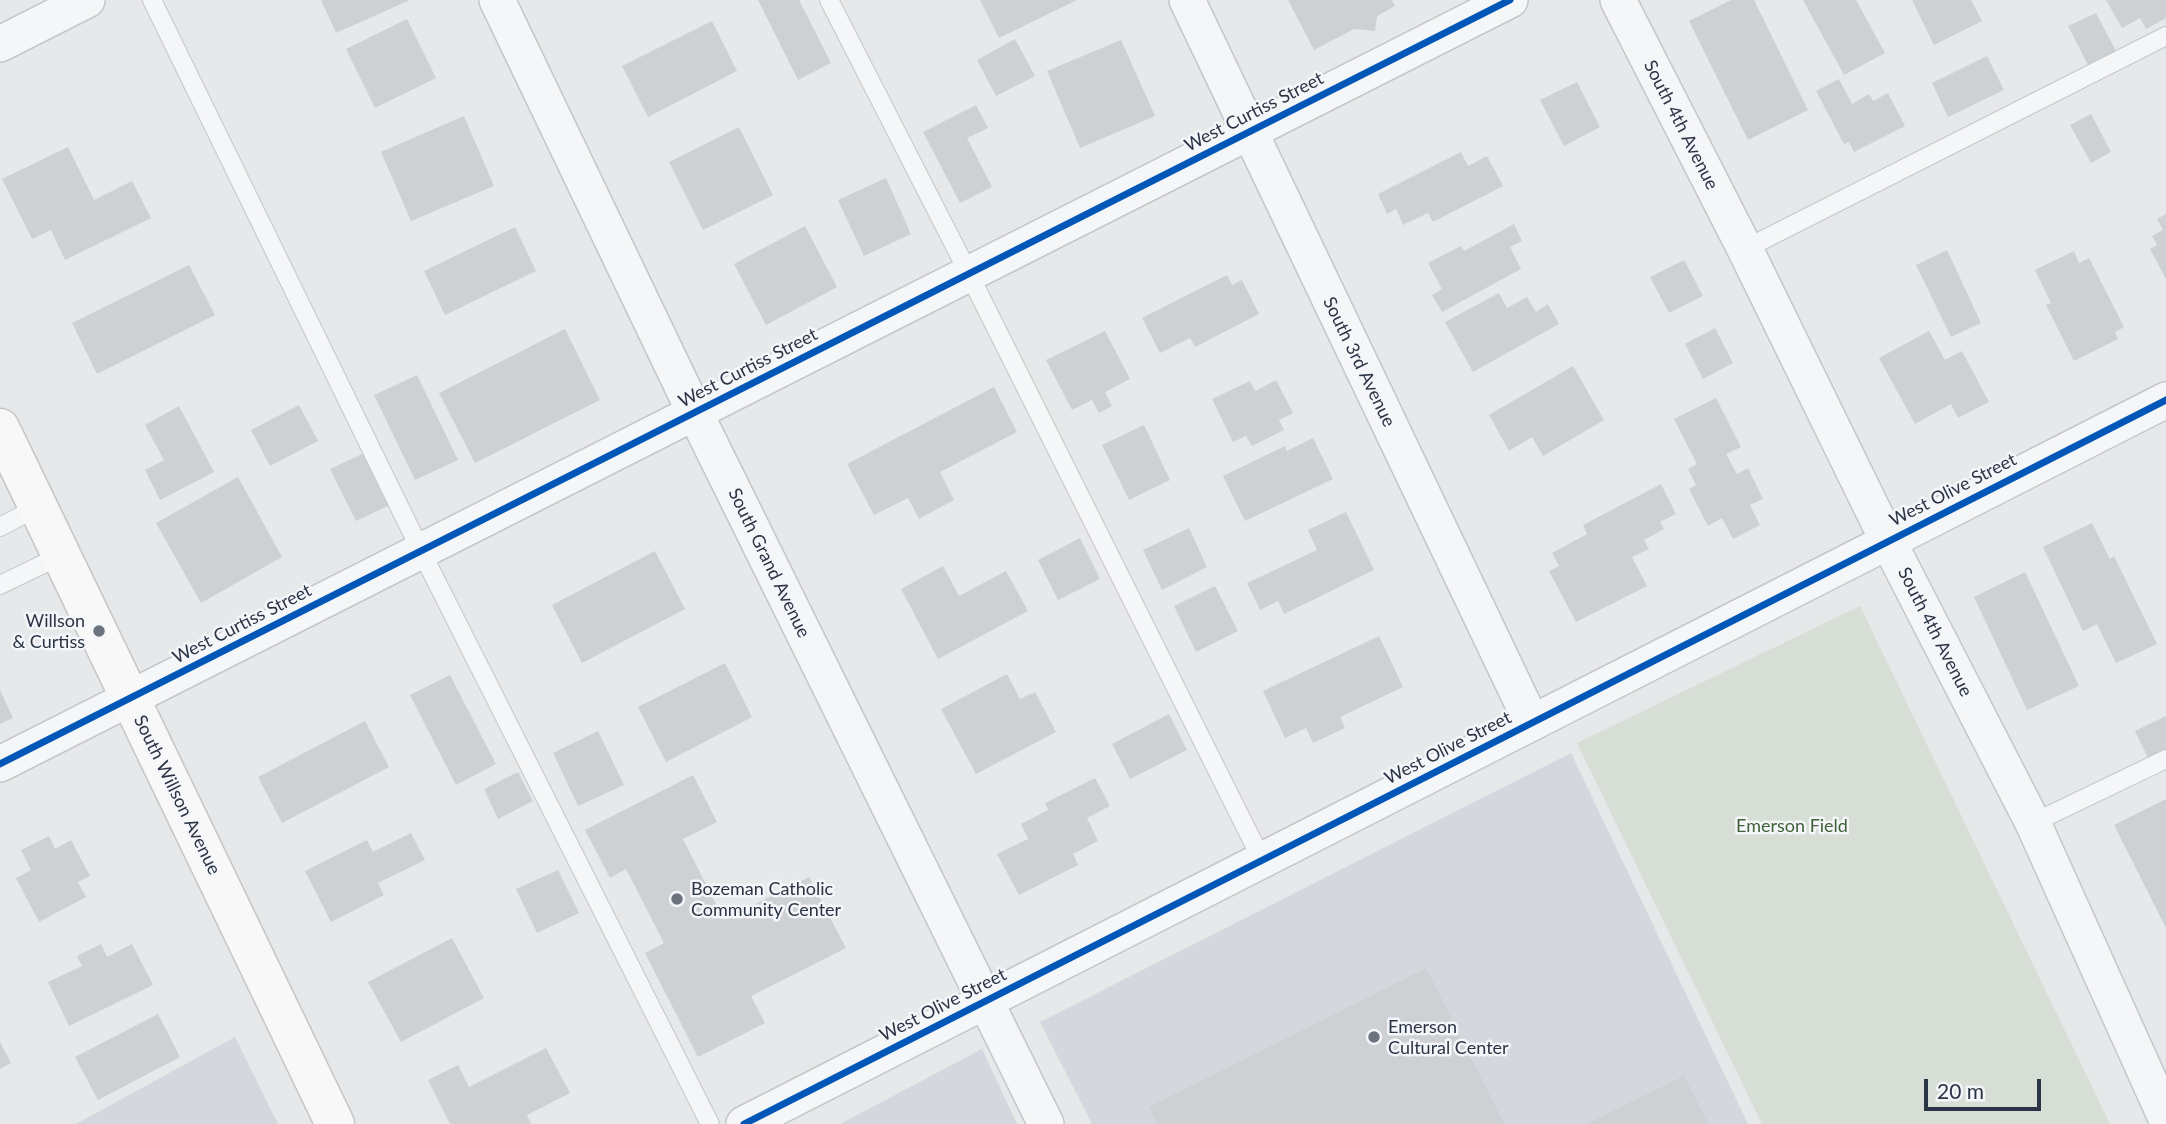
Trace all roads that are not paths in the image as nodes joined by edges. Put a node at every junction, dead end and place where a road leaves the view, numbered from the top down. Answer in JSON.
{"nodes":[{"id":1,"x":88,"y":0,"type":"edge"},
{"id":2,"x":152,"y":0,"type":"edge"},
{"id":3,"x":497,"y":0,"type":"edge"},
{"id":4,"x":829,"y":0,"type":"edge"},
{"id":5,"x":1187,"y":0,"type":"edge"},
{"id":6,"x":1510,"y":0,"type":"edge"},
{"id":7,"x":1618,"y":0,"type":"edge"},
{"id":8,"x":2166,"y":36,"type":"edge"},
{"id":9,"x":0,"y":44,"type":"edge"},
{"id":10,"x":1249,"y":132,"type":"junction"},
{"id":11,"x":1745,"y":249,"type":"junction"},
{"id":12,"x":969,"y":274,"type":"junction"},
{"id":13,"x":2166,"y":400,"type":"edge"},
{"id":14,"x":695,"y":413,"type":"junction"},
{"id":15,"x":0,"y":428,"type":"edge"},
{"id":16,"x":38,"y":507,"type":"junction"},
{"id":17,"x":0,"y":527,"type":"edge"},
{"id":18,"x":1888,"y":541,"type":"junction"},
{"id":19,"x":421,"y":551,"type":"junction"},
{"id":20,"x":62,"y":555,"type":"junction"},
{"id":21,"x":0,"y":585,"type":"edge"},
{"id":22,"x":131,"y":698,"type":"junction"},
{"id":23,"x":1532,"y":723,"type":"junction"},
{"id":24,"x":2166,"y":759,"type":"edge"},
{"id":25,"x":0,"y":764,"type":"edge"},
{"id":26,"x":2033,"y":823,"type":"junction"},
{"id":27,"x":1262,"y":860,"type":"junction"},
{"id":28,"x":986,"y":1001,"type":"junction"},
{"id":29,"x":2166,"y":1118,"type":"edge"},
{"id":30,"x":335,"y":1124,"type":"edge"},
{"id":31,"x":710,"y":1124,"type":"edge"},
{"id":32,"x":744,"y":1124,"type":"edge"},
{"id":33,"x":1046,"y":1124,"type":"edge"}],
"edges":[{"from":1,"to":9,"type":"street"},
{"from":2,"to":19,"type":"lane"},
{"from":3,"to":14,"type":"street","name":"South Grand Avenue"},
{"from":4,"to":12,"type":"lane"},
{"from":5,"to":10,"type":"street","name":"South 3rd Avenue"},
{"from":6,"to":10,"type":"street","name":"West Curtiss Street"},
{"from":7,"to":11,"type":"street","name":"South 4th Avenue"},
{"from":8,"to":11,"type":"lane"},
{"from":10,"to":12,"type":"street","name":"West Curtiss Street"},
{"from":10,"to":23,"type":"street","name":"South 3rd Avenue"},
{"from":11,"to":18,"type":"street","name":"South 4th Avenue"},
{"from":12,"to":14,"type":"street","name":"West Curtiss Street"},
{"from":12,"to":27,"type":"lane"},
{"from":13,"to":18,"type":"street","name":"West Olive Street"},
{"from":14,"to":19,"type":"street","name":"West Curtiss Street"},
{"from":14,"to":28,"type":"street","name":"South Grand Avenue"},
{"from":15,"to":16,"type":"main road","name":"South Willson Avenue"},
{"from":16,"to":17,"type":"lane"},
{"from":16,"to":20,"type":"main road","name":"South Willson Avenue"},
{"from":18,"to":23,"type":"street","name":"West Olive Street"},
{"from":18,"to":26,"type":"street","name":"South 4th Avenue"},
{"from":19,"to":22,"type":"street","name":"West Curtiss Street"},
{"from":19,"to":31,"type":"lane"},
{"from":20,"to":21,"type":"lane"},
{"from":20,"to":22,"type":"main road","name":"South Willson Avenue"},
{"from":22,"to":25,"type":"street","name":"West Curtiss Street"},
{"from":22,"to":30,"type":"main road","name":"South Willson Avenue"},
{"from":23,"to":27,"type":"street","name":"West Olive Street"},
{"from":24,"to":26,"type":"lane"},
{"from":26,"to":29,"type":"street","name":"South 4th Avenue"},
{"from":27,"to":28,"type":"street","name":"West Olive Street"},
{"from":28,"to":32,"type":"street","name":"West Olive Street"},
{"from":28,"to":33,"type":"street","name":"South Grand Avenue"}]}
